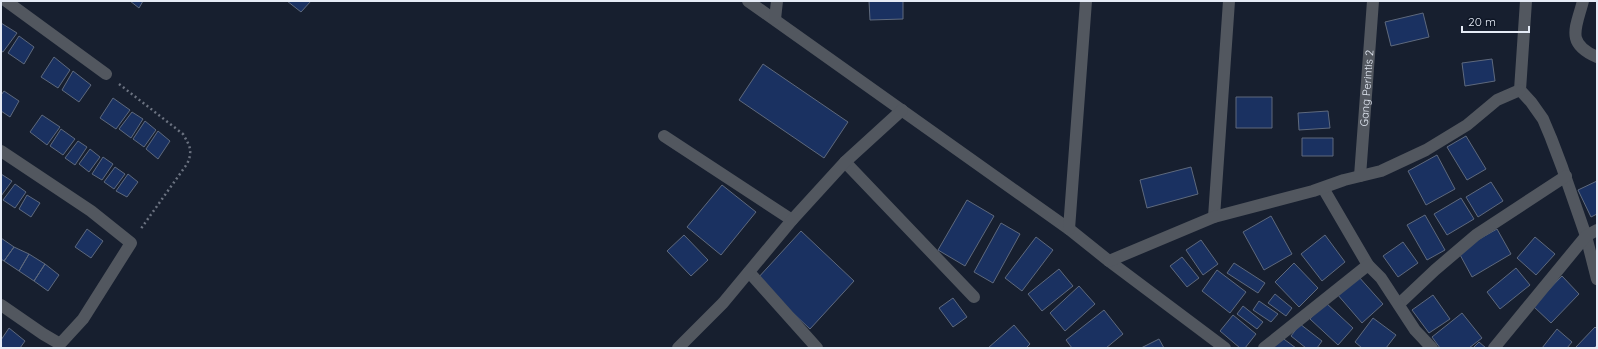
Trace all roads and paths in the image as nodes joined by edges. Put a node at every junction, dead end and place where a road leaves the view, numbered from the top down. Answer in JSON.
{"nodes":[{"id":1,"x":6,"y":1,"type":"edge"},
{"id":2,"x":748,"y":1,"type":"edge"},
{"id":3,"x":777,"y":1,"type":"edge"},
{"id":4,"x":1086,"y":1,"type":"edge"},
{"id":5,"x":1229,"y":1,"type":"edge"},
{"id":6,"x":1372,"y":1,"type":"edge"},
{"id":7,"x":1526,"y":1,"type":"edge"},
{"id":8,"x":1583,"y":1,"type":"edge"},
{"id":9,"x":775,"y":20,"type":"junction"},
{"id":10,"x":1597,"y":57,"type":"edge"},
{"id":11,"x":106,"y":74,"type":"joint"},
{"id":12,"x":1520,"y":90,"type":"junction"},
{"id":13,"x":902,"y":110,"type":"junction"},
{"id":14,"x":664,"y":136,"type":"dead end"},
{"id":15,"x":1,"y":151,"type":"edge"},
{"id":16,"x":846,"y":162,"type":"junction"},
{"id":17,"x":1360,"y":176,"type":"junction"},
{"id":18,"x":1566,"y":176,"type":"junction"},
{"id":19,"x":1323,"y":188,"type":"junction"},
{"id":20,"x":1214,"y":217,"type":"junction"},
{"id":21,"x":792,"y":220,"type":"junction"},
{"id":22,"x":1069,"y":229,"type":"junction"},
{"id":23,"x":1597,"y":230,"type":"edge"},
{"id":24,"x":1586,"y":236,"type":"junction"},
{"id":25,"x":131,"y":243,"type":"junction"},
{"id":26,"x":1109,"y":261,"type":"junction"},
{"id":27,"x":1368,"y":265,"type":"junction"},
{"id":28,"x":749,"y":272,"type":"junction"},
{"id":29,"x":1597,"y":279,"type":"edge"},
{"id":30,"x":974,"y":297,"type":"dead end"},
{"id":31,"x":1399,"y":304,"type":"junction"},
{"id":32,"x":1,"y":305,"type":"edge"},
{"id":33,"x":59,"y":346,"type":"edge"},
{"id":34,"x":678,"y":348,"type":"edge"},
{"id":35,"x":817,"y":348,"type":"edge"},
{"id":36,"x":1226,"y":348,"type":"edge"},
{"id":37,"x":1264,"y":348,"type":"edge"},
{"id":38,"x":1432,"y":348,"type":"edge"},
{"id":39,"x":1494,"y":348,"type":"edge"}],
"edges":[{"from":1,"to":11,"type":"street"},
{"from":2,"to":9,"type":"street"},
{"from":3,"to":9,"type":"street"},
{"from":4,"to":22,"type":"street"},
{"from":5,"to":20,"type":"street"},
{"from":6,"to":17,"type":"street","name":"Gang Perintis 2"},
{"from":7,"to":12,"type":"street"},
{"from":8,"to":10,"type":"street"},
{"from":9,"to":13,"type":"street"},
{"from":11,"to":25,"type":"path"},
{"from":12,"to":17,"type":"street"},
{"from":12,"to":18,"type":"street"},
{"from":13,"to":16,"type":"street"},
{"from":13,"to":22,"type":"street"},
{"from":14,"to":21,"type":"street"},
{"from":15,"to":25,"type":"street"},
{"from":16,"to":21,"type":"street"},
{"from":16,"to":30,"type":"street"},
{"from":17,"to":19,"type":"street"},
{"from":18,"to":24,"type":"street"},
{"from":18,"to":31,"type":"street"},
{"from":19,"to":20,"type":"street"},
{"from":19,"to":27,"type":"street"},
{"from":20,"to":26,"type":"street"},
{"from":21,"to":28,"type":"street"},
{"from":22,"to":26,"type":"street"},
{"from":23,"to":24,"type":"street"},
{"from":24,"to":29,"type":"street"},
{"from":24,"to":39,"type":"street"},
{"from":25,"to":33,"type":"street"},
{"from":26,"to":36,"type":"street"},
{"from":27,"to":31,"type":"street"},
{"from":27,"to":37,"type":"street"},
{"from":28,"to":34,"type":"street"},
{"from":28,"to":35,"type":"street"},
{"from":31,"to":38,"type":"street"},
{"from":32,"to":33,"type":"street"}]}
